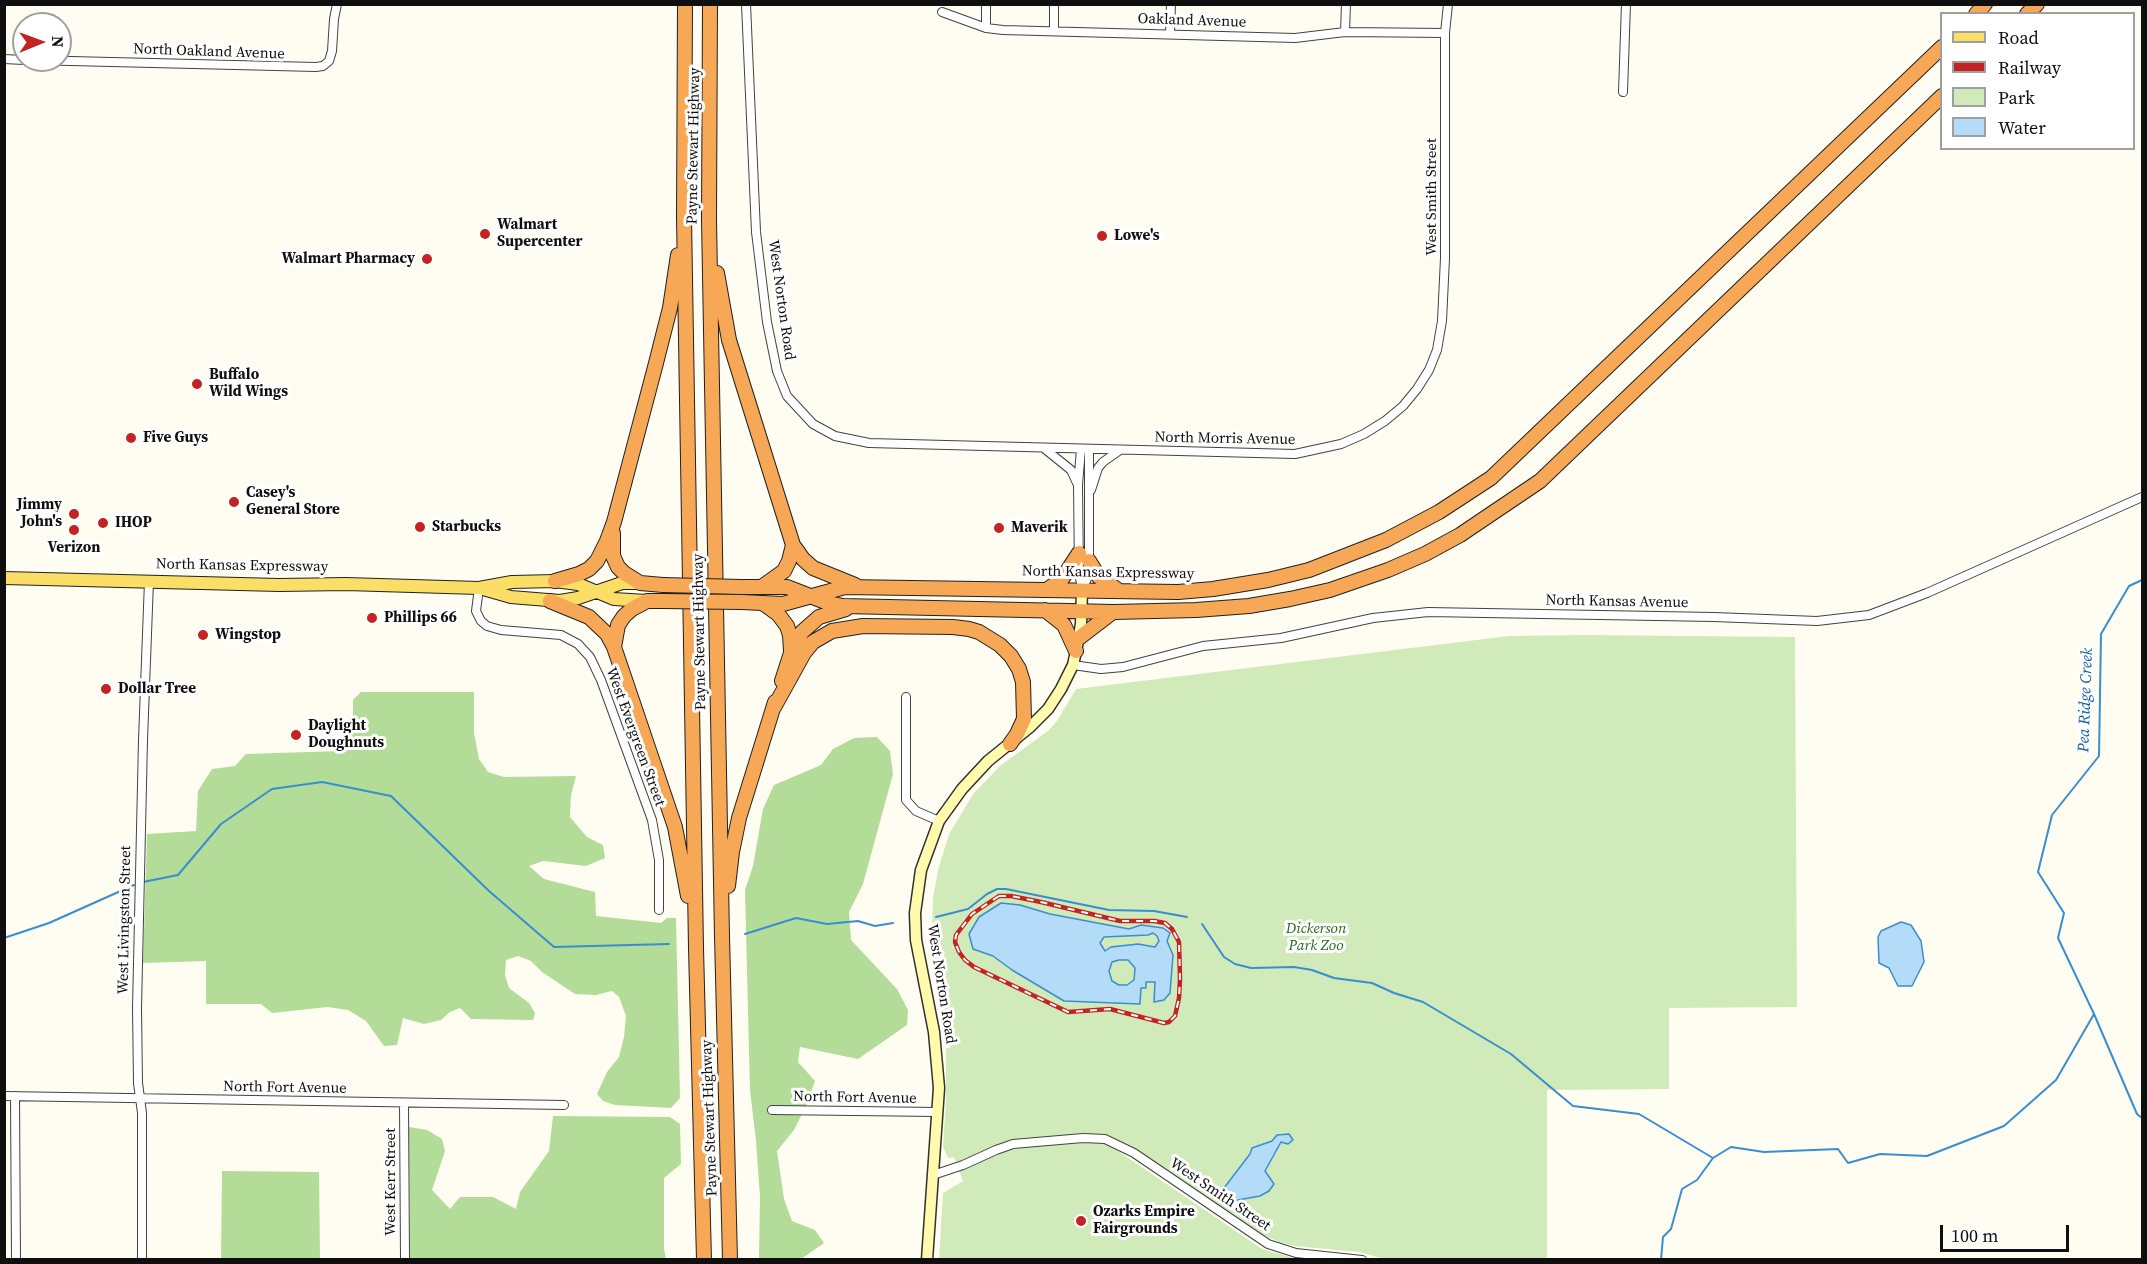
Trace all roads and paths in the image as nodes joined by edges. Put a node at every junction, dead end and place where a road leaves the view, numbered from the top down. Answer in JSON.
{"nodes":[{"id":1,"x":337,"y":4,"type":"edge"},
{"id":2,"x":685,"y":4,"type":"edge"},
{"id":3,"x":710,"y":4,"type":"edge"},
{"id":4,"x":746,"y":4,"type":"edge"},
{"id":5,"x":986,"y":4,"type":"edge"},
{"id":6,"x":1054,"y":4,"type":"edge"},
{"id":7,"x":1171,"y":4,"type":"edge"},
{"id":8,"x":1346,"y":4,"type":"edge"},
{"id":9,"x":1448,"y":4,"type":"edge"},
{"id":10,"x":1626,"y":4,"type":"edge"},
{"id":11,"x":942,"y":12,"type":"dead end"},
{"id":12,"x":986,"y":28,"type":"junction"},
{"id":13,"x":1054,"y":31,"type":"junction"},
{"id":14,"x":1345,"y":32,"type":"junction"},
{"id":15,"x":1170,"y":33,"type":"junction"},
{"id":16,"x":1445,"y":33,"type":"junction"},
{"id":17,"x":1940,"y":48,"type":"edge"},
{"id":18,"x":72,"y":61,"type":"edge"},
{"id":19,"x":1623,"y":93,"type":"dead end"},
{"id":20,"x":1940,"y":97,"type":"edge"},
{"id":21,"x":684,"y":217,"type":"junction"},
{"id":22,"x":709,"y":220,"type":"junction"},
{"id":23,"x":1433,"y":360,"type":"joint"},
{"id":24,"x":1044,"y":448,"type":"junction"},
{"id":25,"x":1086,"y":450,"type":"junction"},
{"id":26,"x":1120,"y":450,"type":"junction"},
{"id":27,"x":1078,"y":484,"type":"junction"},
{"id":28,"x":1089,"y":497,"type":"junction"},
{"id":29,"x":2142,"y":497,"type":"edge"},
{"id":30,"x":614,"y":522,"type":"junction"},
{"id":31,"x":793,"y":545,"type":"junction"},
{"id":32,"x":1084,"y":557,"type":"junction"},
{"id":33,"x":4,"y":578,"type":"edge"},
{"id":34,"x":148,"y":581,"type":"junction"},
{"id":35,"x":555,"y":581,"type":"junction"},
{"id":36,"x":640,"y":583,"type":"junction"},
{"id":37,"x":763,"y":586,"type":"junction"},
{"id":38,"x":479,"y":588,"type":"junction"},
{"id":39,"x":864,"y":588,"type":"junction"},
{"id":40,"x":1047,"y":589,"type":"junction"},
{"id":41,"x":1082,"y":590,"type":"junction"},
{"id":42,"x":595,"y":591,"type":"junction"},
{"id":43,"x":1120,"y":591,"type":"junction"},
{"id":44,"x":810,"y":596,"type":"junction"},
{"id":45,"x":550,"y":601,"type":"junction"},
{"id":46,"x":647,"y":601,"type":"junction"},
{"id":47,"x":764,"y":604,"type":"junction"},
{"id":48,"x":853,"y":607,"type":"junction"},
{"id":49,"x":1046,"y":610,"type":"junction"},
{"id":50,"x":1082,"y":611,"type":"junction"},
{"id":51,"x":1114,"y":612,"type":"junction"},
{"id":52,"x":614,"y":646,"type":"junction"},
{"id":53,"x":1076,"y":651,"type":"junction"},
{"id":54,"x":791,"y":653,"type":"junction"},
{"id":55,"x":906,"y":697,"type":"dead end"},
{"id":56,"x":773,"y":709,"type":"junction"},
{"id":57,"x":1010,"y":744,"type":"junction"},
{"id":58,"x":939,"y":821,"type":"junction"},
{"id":59,"x":659,"y":910,"type":"dead end"},
{"id":60,"x":722,"y":936,"type":"junction"},
{"id":61,"x":696,"y":948,"type":"junction"},
{"id":62,"x":4,"y":1096,"type":"edge"},
{"id":63,"x":15,"y":1096,"type":"junction"},
{"id":64,"x":141,"y":1098,"type":"junction"},
{"id":65,"x":404,"y":1103,"type":"junction"},
{"id":66,"x":564,"y":1105,"type":"dead end"},
{"id":67,"x":772,"y":1110,"type":"dead end"},
{"id":68,"x":937,"y":1112,"type":"junction"},
{"id":69,"x":933,"y":1175,"type":"junction"},
{"id":70,"x":16,"y":1260,"type":"edge"},
{"id":71,"x":142,"y":1260,"type":"edge"},
{"id":72,"x":405,"y":1260,"type":"edge"},
{"id":73,"x":704,"y":1260,"type":"edge"},
{"id":74,"x":730,"y":1260,"type":"edge"},
{"id":75,"x":927,"y":1260,"type":"edge"},
{"id":76,"x":1362,"y":1260,"type":"edge"}],
"edges":[{"from":1,"to":18,"type":"street","name":"North Oakland Avenue"},
{"from":2,"to":21,"type":"highway","name":"Payne Stewart Highway"},
{"from":3,"to":22,"type":"highway","name":"Payne Stewart Highway"},
{"from":4,"to":24,"type":"street","name":"West Norton Road"},
{"from":5,"to":12,"type":"street"},
{"from":6,"to":13,"type":"street"},
{"from":7,"to":15,"type":"street"},
{"from":8,"to":14,"type":"street"},
{"from":9,"to":16,"type":"street","name":"West Smith Street"},
{"from":10,"to":19,"type":"street"},
{"from":11,"to":12,"type":"street","name":"Oakland Avenue"},
{"from":12,"to":13,"type":"street","name":"Oakland Avenue"},
{"from":13,"to":15,"type":"street","name":"Oakland Avenue"},
{"from":14,"to":15,"type":"street","name":"Oakland Avenue"},
{"from":14,"to":16,"type":"street","name":"Oakland Avenue"},
{"from":16,"to":23,"type":"street","name":"West Smith Street"},
{"from":17,"to":43,"type":"highway","name":"North Kansas Expressway"},
{"from":20,"to":51,"type":"highway","name":"North Kansas Expressway"},
{"from":21,"to":30,"type":"highway"},
{"from":21,"to":61,"type":"highway","name":"Payne Stewart Highway"},
{"from":22,"to":31,"type":"highway"},
{"from":22,"to":60,"type":"highway","name":"Payne Stewart Highway"},
{"from":23,"to":26,"type":"street","name":"North Morris Avenue"},
{"from":24,"to":25,"type":"street","name":"West Norton Road"},
{"from":24,"to":27,"type":"street"},
{"from":25,"to":26,"type":"street","name":"North Morris Avenue"},
{"from":25,"to":27,"type":"street","name":"West Norton Road"},
{"from":25,"to":28,"type":"street","name":"West Norton Road"},
{"from":26,"to":28,"type":"street"},
{"from":27,"to":32,"type":"street","name":"West Norton Road"},
{"from":28,"to":32,"type":"street","name":"West Norton Road"},
{"from":29,"to":53,"type":"street","name":"North Kansas Avenue"},
{"from":30,"to":35,"type":"highway"},
{"from":30,"to":36,"type":"highway"},
{"from":31,"to":37,"type":"highway"},
{"from":31,"to":39,"type":"highway"},
{"from":32,"to":40,"type":"highway"},
{"from":32,"to":41,"type":"street","name":"West Norton Road"},
{"from":32,"to":41,"type":"street","name":"West Norton Road"},
{"from":32,"to":43,"type":"highway"},
{"from":33,"to":34,"type":"main road","name":"North Kansas Expressway"},
{"from":34,"to":38,"type":"main road","name":"North Kansas Expressway"},
{"from":34,"to":64,"type":"street","name":"West Livingston Street"},
{"from":35,"to":38,"type":"main road","name":"North Kansas Expressway"},
{"from":35,"to":42,"type":"main road","name":"North Kansas Expressway"},
{"from":36,"to":37,"type":"highway","name":"North Kansas Expressway","bridge":true},
{"from":36,"to":42,"type":"main road","name":"North Kansas Expressway"},
{"from":37,"to":44,"type":"highway","name":"North Kansas Expressway"},
{"from":38,"to":45,"type":"main road","name":"North Kansas Expressway"},
{"from":38,"to":59,"type":"street","name":"West Evergreen Street"},
{"from":39,"to":40,"type":"highway","name":"North Kansas Expressway"},
{"from":39,"to":44,"type":"highway","name":"North Kansas Expressway"},
{"from":40,"to":41,"type":"highway","name":"North Kansas Expressway"},
{"from":41,"to":43,"type":"highway","name":"North Kansas Expressway"},
{"from":41,"to":50,"type":"main road","name":"West Norton Road"},
{"from":42,"to":45,"type":"main road","name":"North Kansas Expressway"},
{"from":42,"to":46,"type":"main road","name":"North Kansas Expressway"},
{"from":44,"to":47,"type":"highway","name":"North Kansas Expressway"},
{"from":44,"to":48,"type":"highway","name":"North Kansas Expressway"},
{"from":45,"to":52,"type":"highway"},
{"from":46,"to":47,"type":"highway","name":"North Kansas Expressway","bridge":true},
{"from":46,"to":52,"type":"highway"},
{"from":47,"to":54,"type":"highway"},
{"from":48,"to":49,"type":"highway","name":"North Kansas Expressway"},
{"from":48,"to":54,"type":"highway"},
{"from":49,"to":50,"type":"highway","name":"North Kansas Expressway"},
{"from":49,"to":53,"type":"highway"},
{"from":50,"to":51,"type":"highway","name":"North Kansas Expressway"},
{"from":50,"to":53,"type":"main road","name":"West Norton Road"},
{"from":51,"to":53,"type":"highway"},
{"from":52,"to":61,"type":"highway"},
{"from":53,"to":57,"type":"main road","name":"West Norton Road"},
{"from":54,"to":56,"type":"highway"},
{"from":55,"to":58,"type":"street"},
{"from":56,"to":57,"type":"highway"},
{"from":56,"to":60,"type":"highway"},
{"from":57,"to":58,"type":"main road","name":"West Norton Road"},
{"from":58,"to":68,"type":"main road","name":"West Norton Road"},
{"from":60,"to":74,"type":"highway","name":"Payne Stewart Highway"},
{"from":61,"to":73,"type":"highway","name":"Payne Stewart Highway"},
{"from":62,"to":63,"type":"street","name":"North Fort Avenue"},
{"from":63,"to":64,"type":"street","name":"North Fort Avenue"},
{"from":63,"to":70,"type":"street"},
{"from":64,"to":65,"type":"street","name":"North Fort Avenue"},
{"from":64,"to":71,"type":"street","name":"West Livingston Street"},
{"from":65,"to":66,"type":"street","name":"North Fort Avenue"},
{"from":65,"to":72,"type":"street","name":"West Kerr Street"},
{"from":67,"to":68,"type":"street","name":"North Fort Avenue"},
{"from":68,"to":69,"type":"main road","name":"West Norton Road"},
{"from":69,"to":75,"type":"main road","name":"West Norton Road"},
{"from":69,"to":76,"type":"street","name":"West Smith Street"}]}
